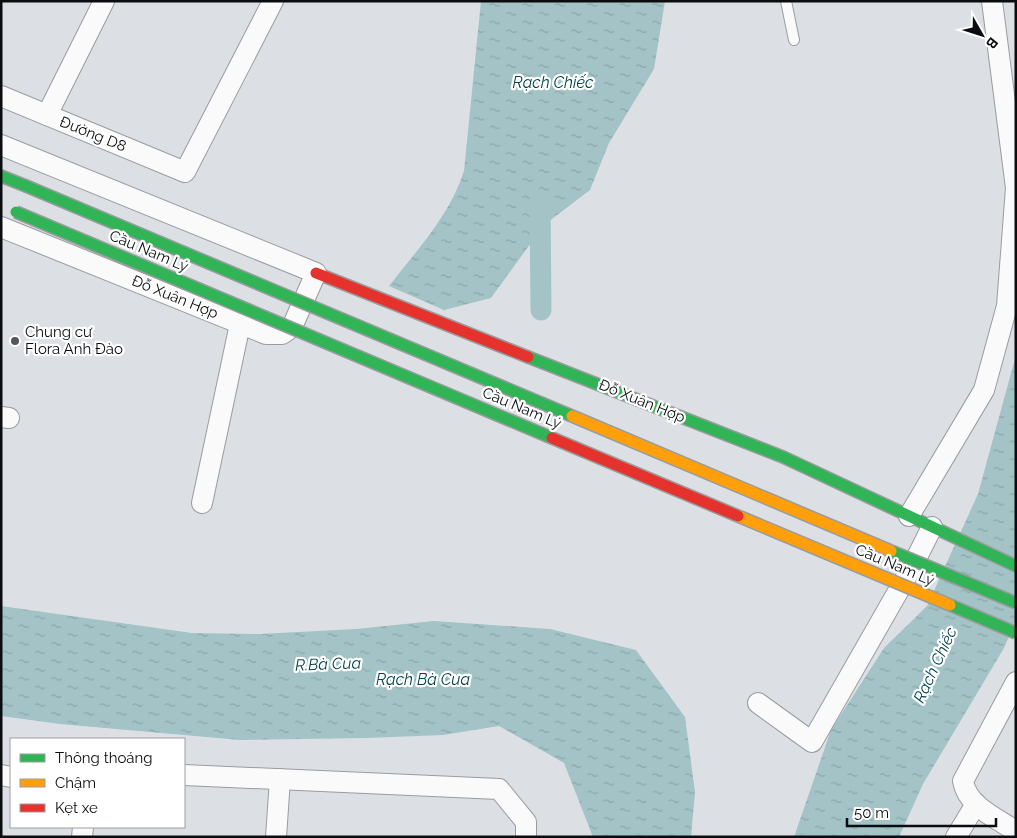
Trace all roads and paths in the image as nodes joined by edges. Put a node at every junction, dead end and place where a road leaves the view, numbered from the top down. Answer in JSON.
{"nodes":[{"id":1,"x":104,"y":1,"type":"edge"},
{"id":2,"x":273,"y":1,"type":"edge"},
{"id":3,"x":786,"y":1,"type":"edge"},
{"id":4,"x":992,"y":1,"type":"edge"},
{"id":5,"x":794,"y":40,"type":"dead end"},
{"id":6,"x":1,"y":96,"type":"edge"},
{"id":7,"x":47,"y":115,"type":"junction"},
{"id":8,"x":1,"y":144,"type":"edge"},
{"id":9,"x":1,"y":176,"type":"edge"},
{"id":10,"x":12,"y":210,"type":"dead end"},
{"id":11,"x":1,"y":227,"type":"edge"},
{"id":12,"x":316,"y":272,"type":"junction"},
{"id":13,"x":240,"y":324,"type":"junction"},
{"id":14,"x":202,"y":503,"type":"dead end"},
{"id":15,"x":909,"y":516,"type":"junction"},
{"id":16,"x":932,"y":527,"type":"junction"},
{"id":17,"x":1016,"y":566,"type":"edge"},
{"id":18,"x":1016,"y":603,"type":"edge"},
{"id":19,"x":1016,"y":632,"type":"edge"},
{"id":20,"x":1016,"y":682,"type":"edge"},
{"id":21,"x":758,"y":704,"type":"dead end"},
{"id":22,"x":185,"y":775,"type":"edge"},
{"id":23,"x":280,"y":779,"type":"junction"},
{"id":24,"x":976,"y":804,"type":"junction"},
{"id":25,"x":1016,"y":831,"type":"edge"},
{"id":26,"x":276,"y":837,"type":"edge"},
{"id":27,"x":526,"y":837,"type":"edge"},
{"id":28,"x":956,"y":837,"type":"edge"}],
"edges":[{"from":1,"to":7,"type":"street"},
{"from":2,"to":7,"type":"street","name":"Đường D8"},
{"from":3,"to":5,"type":"lane"},
{"from":4,"to":15,"type":"street"},
{"from":6,"to":7,"type":"street","name":"Đường D8"},
{"from":8,"to":12,"type":"street","name":"Đỗ Xuân Hợp"},
{"from":9,"to":18,"type":"main road","name":"Cầu Nam Lý","bridge":true},
{"from":10,"to":19,"type":"main road","name":"Cầu Nam Lý","bridge":true},
{"from":11,"to":13,"type":"street","name":"Đỗ Xuân Hợp"},
{"from":12,"to":13,"type":"street","name":"Đỗ Xuân Hợp"},
{"from":12,"to":15,"type":"main road","name":"Đỗ Xuân Hợp"},
{"from":13,"to":14,"type":"street"},
{"from":15,"to":16,"type":"main road","name":"Đỗ Xuân Hợp"},
{"from":16,"to":17,"type":"main road","name":"Đỗ Xuân Hợp"},
{"from":16,"to":21,"type":"street"},
{"from":20,"to":24,"type":"street"},
{"from":22,"to":23,"type":"street"},
{"from":23,"to":26,"type":"street"},
{"from":23,"to":27,"type":"street"},
{"from":24,"to":25,"type":"street"},
{"from":24,"to":28,"type":"street"}]}
